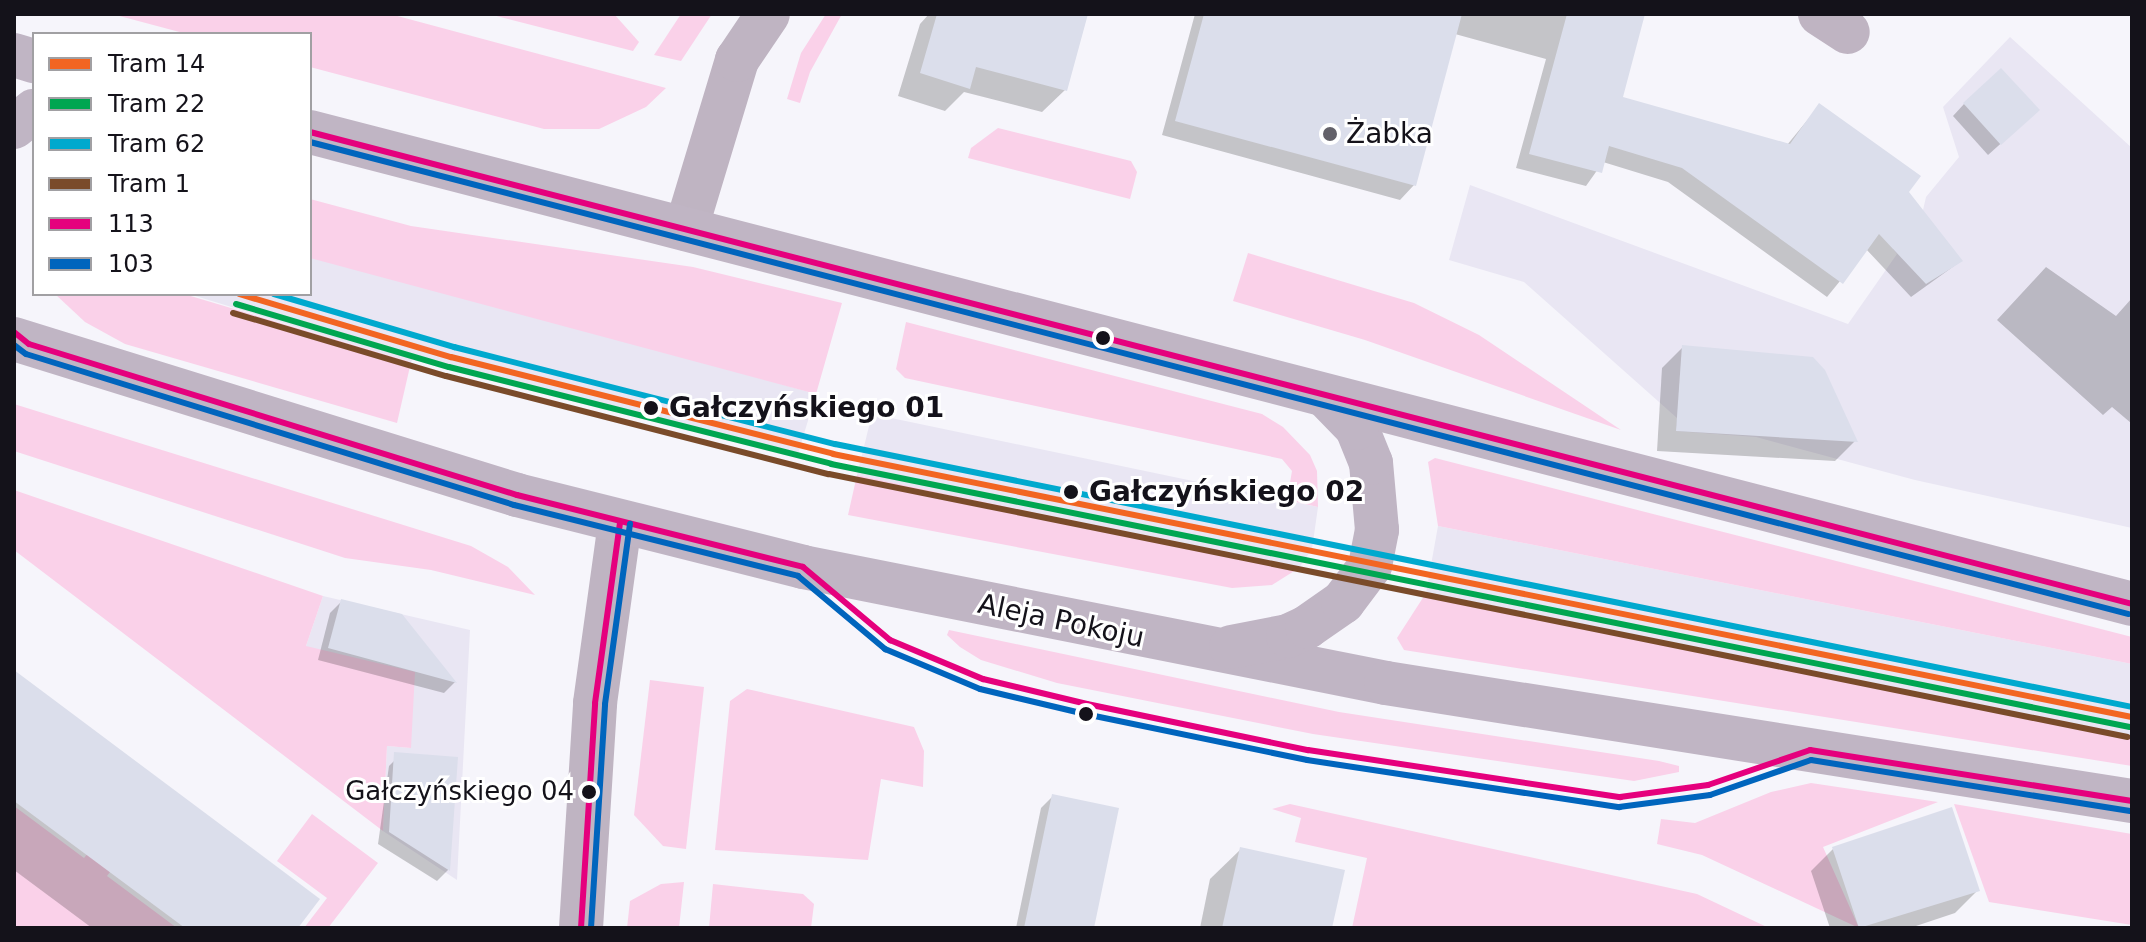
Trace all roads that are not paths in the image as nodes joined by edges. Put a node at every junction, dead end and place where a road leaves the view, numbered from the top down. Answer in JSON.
{"nodes":[{"id":1,"x":768,"y":14,"type":"edge"},
{"id":2,"x":32,"y":113,"type":"edge"},
{"id":3,"x":14,"y":127,"type":"edge"},
{"id":4,"x":312,"y":133,"type":"edge"},
{"id":5,"x":686,"y":229,"type":"junction"},
{"id":6,"x":19,"y":338,"type":"edge"},
{"id":7,"x":1326,"y":396,"type":"junction"},
{"id":8,"x":620,"y":523,"type":"junction"},
{"id":9,"x":2132,"y":604,"type":"edge"},
{"id":10,"x":1205,"y":651,"type":"junction"},
{"id":11,"x":2132,"y":801,"type":"edge"},
{"id":12,"x":581,"y":928,"type":"edge"}],
"edges":[{"from":1,"to":5,"type":"street"},
{"from":2,"to":3,"type":"main road"},
{"from":4,"to":5,"type":"main road"},
{"from":5,"to":7,"type":"main road"},
{"from":6,"to":8,"type":"main road","name":"Aleja Pokoju"},
{"from":7,"to":9,"type":"main road"},
{"from":7,"to":10,"type":"main road"},
{"from":8,"to":10,"type":"main road","name":"Aleja Pokoju"},
{"from":8,"to":12,"type":"street"},
{"from":10,"to":11,"type":"main road","name":"Aleja Pokoju"}]}
